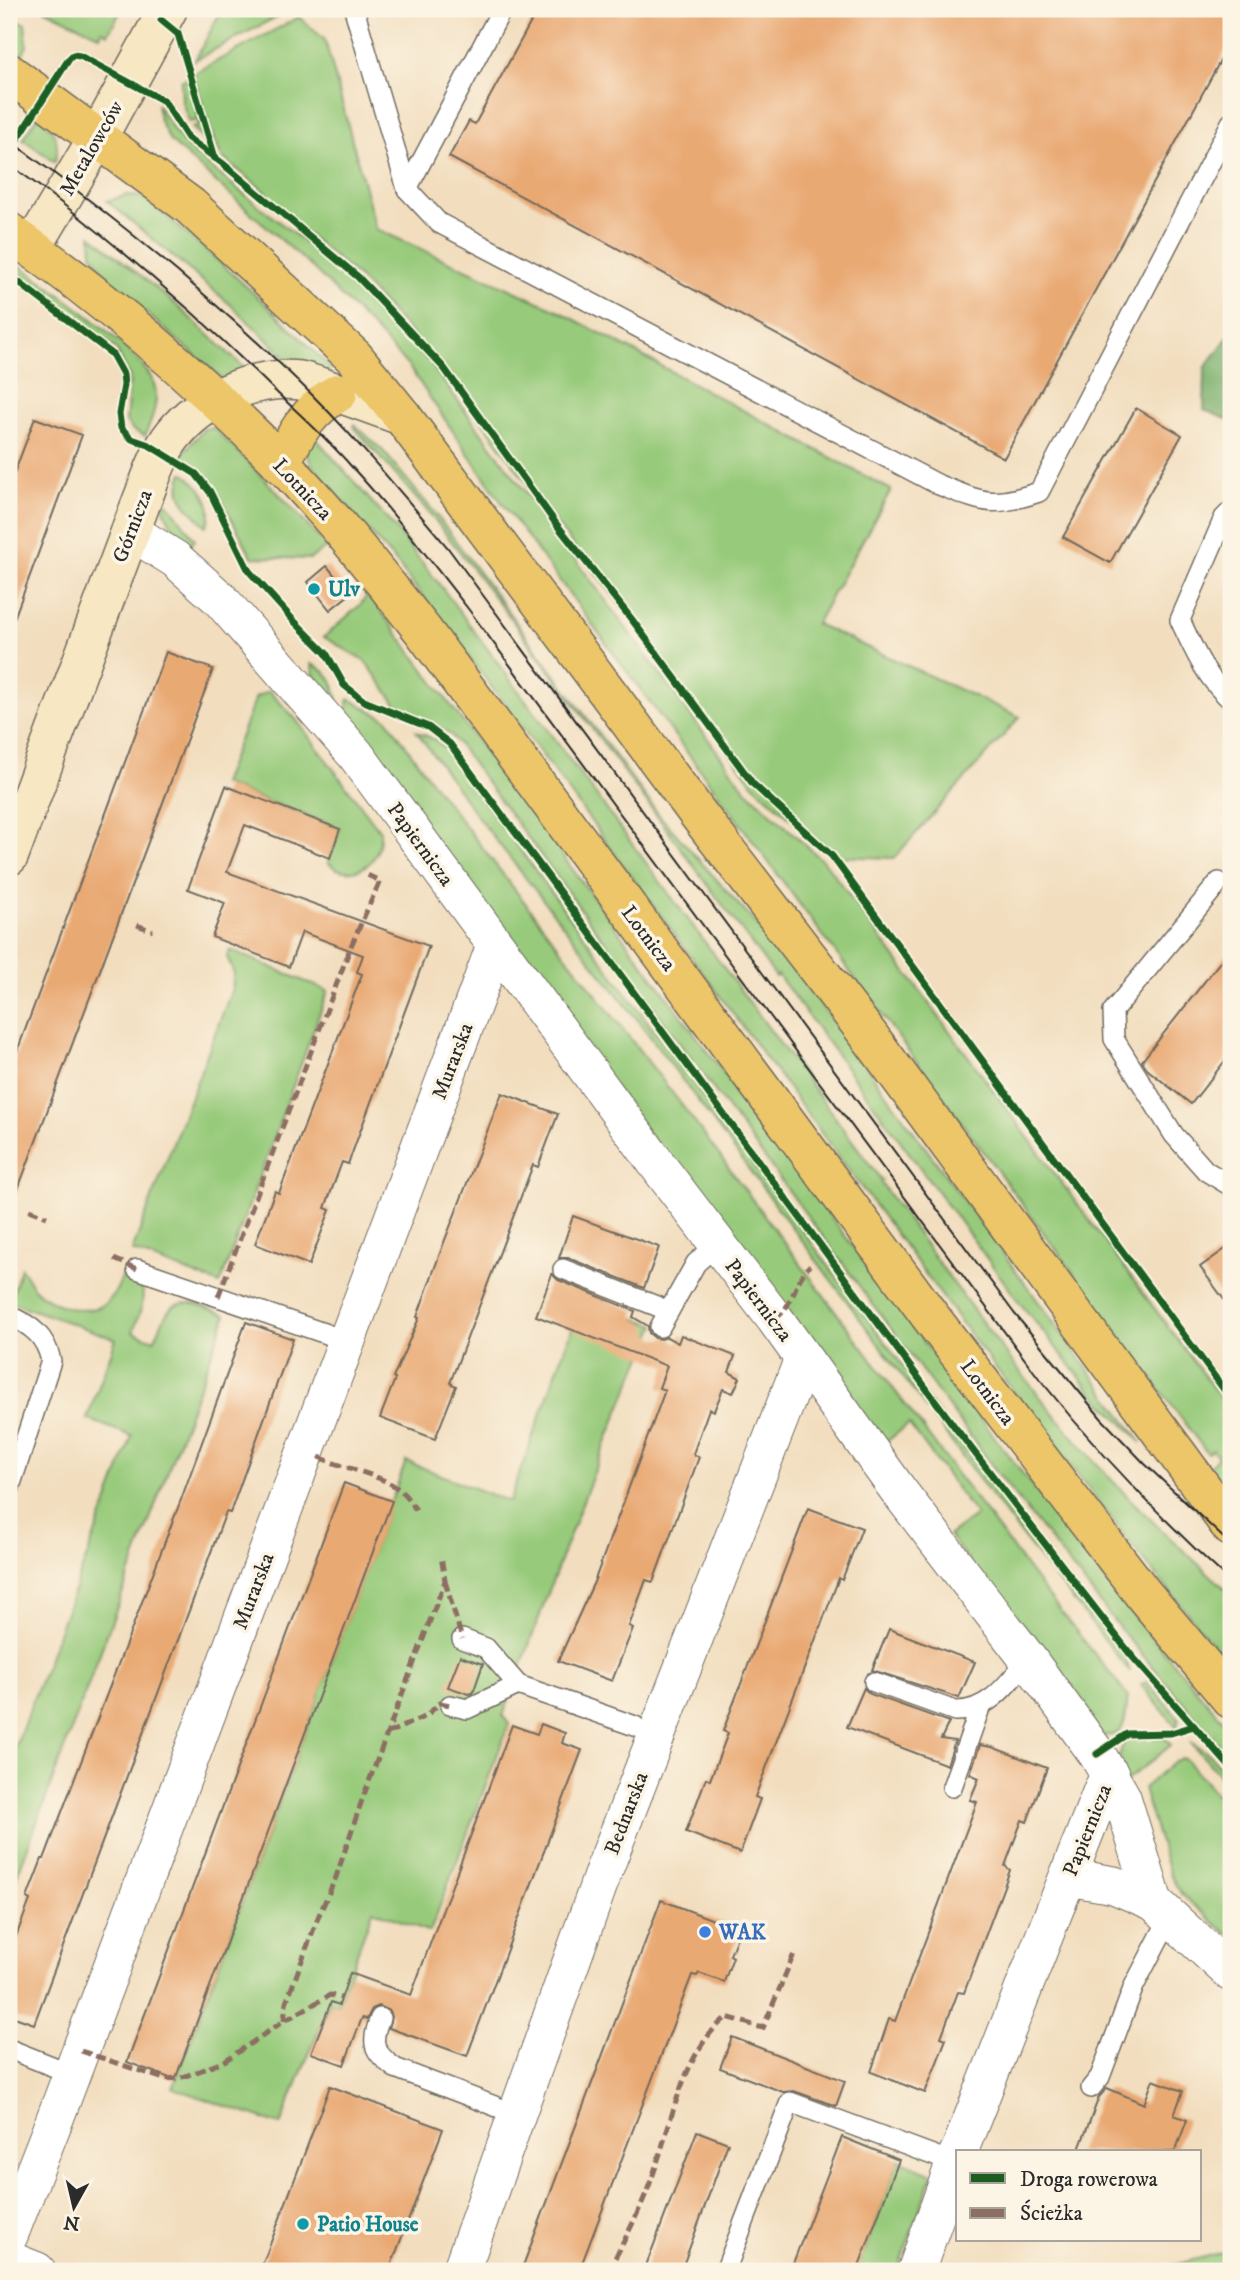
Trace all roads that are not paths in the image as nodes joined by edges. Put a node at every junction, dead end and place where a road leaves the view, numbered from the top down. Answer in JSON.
{"nodes":[{"id":1,"x":168,"y":9,"type":"edge"},
{"id":2,"x":354,"y":9,"type":"edge"},
{"id":3,"x":502,"y":9,"type":"edge"},
{"id":4,"x":9,"y":73,"type":"edge"},
{"id":5,"x":1231,"y":123,"type":"edge"},
{"id":6,"x":99,"y":137,"type":"junction"},
{"id":7,"x":407,"y":189,"type":"junction"},
{"id":8,"x":20,"y":240,"type":"edge"},
{"id":9,"x":338,"y":393,"type":"junction"},
{"id":10,"x":216,"y":400,"type":"junction"},
{"id":11,"x":402,"y":416,"type":"junction"},
{"id":12,"x":280,"y":463,"type":"junction"},
{"id":13,"x":1231,"y":511,"type":"edge"},
{"id":14,"x":130,"y":531,"type":"junction"},
{"id":15,"x":1231,"y":700,"type":"edge"},
{"id":16,"x":12,"y":838,"type":"edge"},
{"id":17,"x":1219,"y":882,"type":"dead end"},
{"id":18,"x":495,"y":946,"type":"junction"},
{"id":19,"x":1231,"y":1186,"type":"edge"},
{"id":20,"x":721,"y":1250,"type":"junction"},
{"id":21,"x":137,"y":1269,"type":"dead end"},
{"id":22,"x":563,"y":1269,"type":"dead end"},
{"id":23,"x":9,"y":1316,"type":"edge"},
{"id":24,"x":346,"y":1341,"type":"junction"},
{"id":25,"x":803,"y":1359,"type":"junction"},
{"id":26,"x":9,"y":1490,"type":"edge"},
{"id":27,"x":1231,"y":1527,"type":"edge"},
{"id":28,"x":462,"y":1639,"type":"dead end"},
{"id":29,"x":1028,"y":1659,"type":"junction"},
{"id":30,"x":874,"y":1682,"type":"dead end"},
{"id":31,"x":518,"y":1685,"type":"junction"},
{"id":32,"x":1231,"y":1699,"type":"edge"},
{"id":33,"x":450,"y":1704,"type":"dead end"},
{"id":34,"x":981,"y":1705,"type":"junction"},
{"id":35,"x":635,"y":1726,"type":"dead end"},
{"id":36,"x":1110,"y":1774,"type":"junction"},
{"id":37,"x":952,"y":1787,"type":"dead end"},
{"id":38,"x":1068,"y":1877,"type":"junction"},
{"id":39,"x":1162,"y":1909,"type":"junction"},
{"id":40,"x":1231,"y":1973,"type":"edge"},
{"id":41,"x":380,"y":2018,"type":"dead end"},
{"id":42,"x":9,"y":2049,"type":"edge"},
{"id":43,"x":72,"y":2074,"type":"junction"},
{"id":44,"x":1091,"y":2088,"type":"dead end"},
{"id":45,"x":518,"y":2115,"type":"junction"},
{"id":46,"x":961,"y":2150,"type":"edge"},
{"id":47,"x":956,"y":2164,"type":"edge"},
{"id":48,"x":9,"y":2236,"type":"edge"},
{"id":49,"x":9,"y":2260,"type":"edge"},
{"id":50,"x":470,"y":2269,"type":"edge"},
{"id":51,"x":726,"y":2269,"type":"dead end"},
{"id":52,"x":37,"y":2271,"type":"edge"},
{"id":53,"x":916,"y":2271,"type":"edge"}],
"edges":[{"from":1,"to":6,"type":"street","name":"Metalowców"},
{"from":2,"to":7,"type":"lane"},
{"from":3,"to":7,"type":"lane"},
{"from":4,"to":6,"type":"main road"},
{"from":5,"to":7,"type":"lane"},
{"from":6,"to":8,"type":"street","name":"Metalowców"},
{"from":6,"to":11,"type":"main road"},
{"from":8,"to":10,"type":"main road","name":"Lotnicza"},
{"from":9,"to":10,"type":"street","name":"Górnicza"},
{"from":9,"to":11,"type":"street","name":"Górnicza"},
{"from":9,"to":12,"type":"main road"},
{"from":10,"to":12,"type":"main road","name":"Lotnicza"},
{"from":10,"to":14,"type":"street","name":"Górnicza"},
{"from":11,"to":27,"type":"main road"},
{"from":12,"to":32,"type":"main road","name":"Lotnicza"},
{"from":13,"to":15,"type":"lane"},
{"from":14,"to":16,"type":"street","name":"Górnicza"},
{"from":14,"to":18,"type":"street","name":"Papiernicza"},
{"from":17,"to":19,"type":"lane"},
{"from":18,"to":20,"type":"street","name":"Papiernicza"},
{"from":18,"to":24,"type":"street","name":"Murarska"},
{"from":20,"to":22,"type":"lane"},
{"from":20,"to":25,"type":"street","name":"Papiernicza"},
{"from":21,"to":24,"type":"lane"},
{"from":23,"to":26,"type":"lane"},
{"from":24,"to":43,"type":"street","name":"Murarska"},
{"from":25,"to":29,"type":"street","name":"Papiernicza"},
{"from":25,"to":45,"type":"street","name":"Bednarska"},
{"from":28,"to":31,"type":"lane"},
{"from":29,"to":34,"type":"lane"},
{"from":29,"to":36,"type":"street","name":"Papiernicza"},
{"from":30,"to":34,"type":"lane"},
{"from":31,"to":33,"type":"lane"},
{"from":31,"to":35,"type":"lane"},
{"from":34,"to":37,"type":"lane"},
{"from":36,"to":38,"type":"street","name":"Papiernicza"},
{"from":36,"to":39,"type":"street"},
{"from":38,"to":39,"type":"street"},
{"from":38,"to":46,"type":"street","name":"Papiernicza"},
{"from":39,"to":40,"type":"street"},
{"from":39,"to":44,"type":"lane"},
{"from":41,"to":45,"type":"lane"},
{"from":42,"to":43,"type":"lane"},
{"from":43,"to":48,"type":"street","name":"Murarska"},
{"from":45,"to":50,"type":"street","name":"Bednarska"},
{"from":47,"to":51,"type":"lane"},
{"from":47,"to":53,"type":"street","name":"Papiernicza"},
{"from":49,"to":52,"type":"street"}]}
